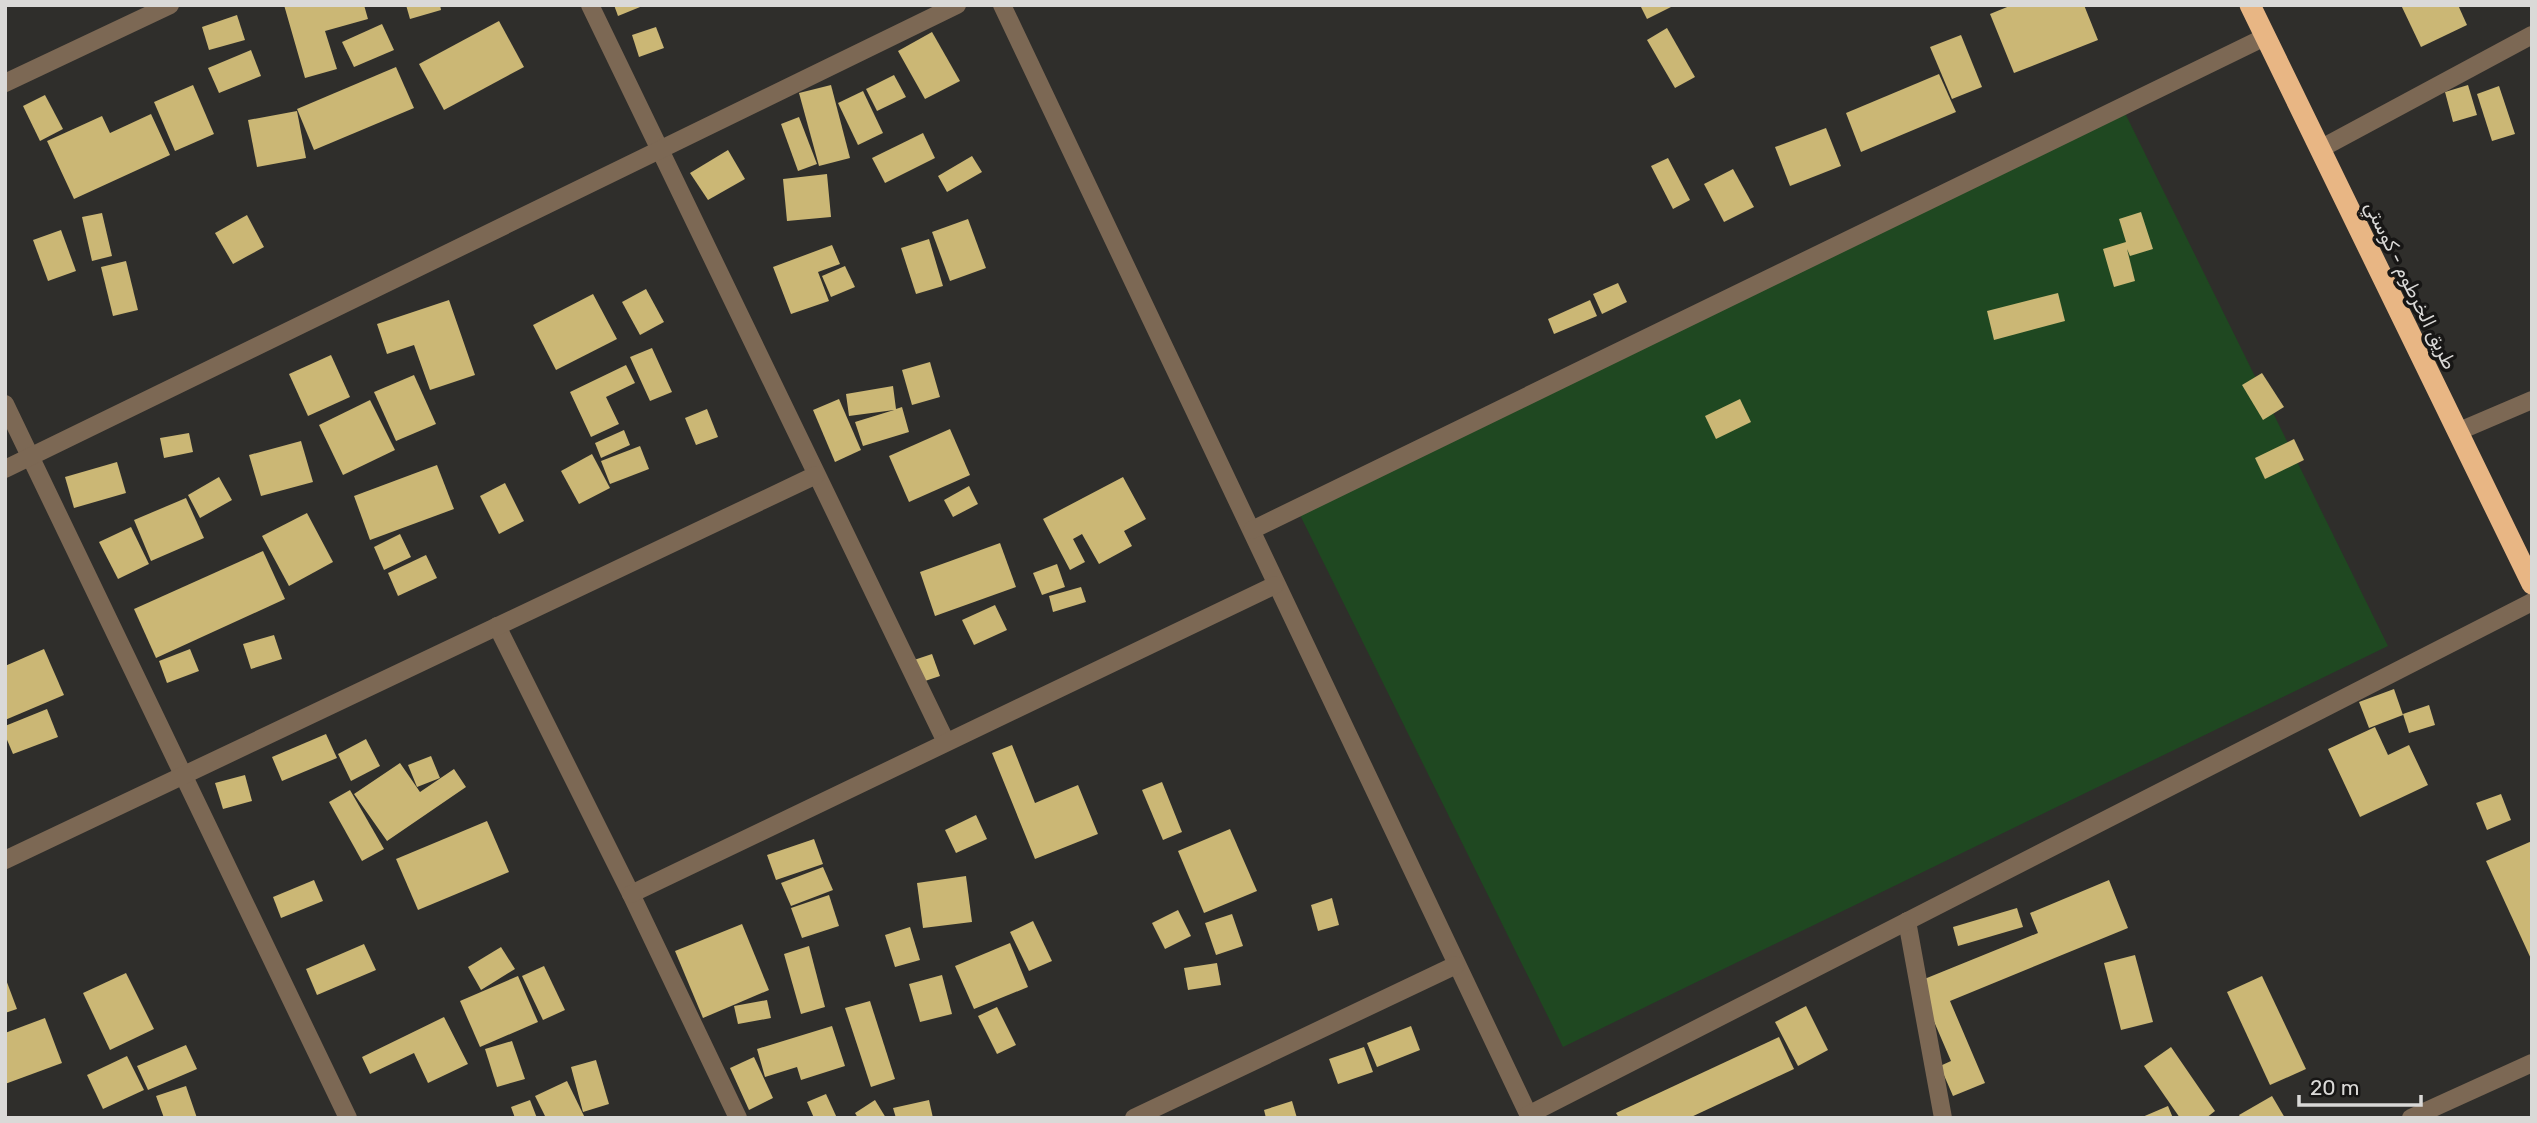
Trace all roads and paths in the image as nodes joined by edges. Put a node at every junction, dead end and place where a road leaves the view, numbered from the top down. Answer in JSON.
{"nodes":[{"id":1,"x":170,"y":5,"type":"edge"},
{"id":2,"x":590,"y":5,"type":"edge"},
{"id":3,"x":957,"y":5,"type":"edge"},
{"id":4,"x":1002,"y":5,"type":"edge"},
{"id":5,"x":2250,"y":5,"type":"edge"},
{"id":6,"x":2532,"y":35,"type":"edge"},
{"id":7,"x":2265,"y":37,"type":"junction"},
{"id":8,"x":5,"y":83,"type":"edge"},
{"id":9,"x":660,"y":149,"type":"junction"},
{"id":10,"x":2320,"y":149,"type":"junction"},
{"id":11,"x":2532,"y":400,"type":"edge"},
{"id":12,"x":5,"y":404,"type":"edge"},
{"id":13,"x":2457,"y":432,"type":"junction"},
{"id":14,"x":31,"y":456,"type":"junction"},
{"id":15,"x":5,"y":469,"type":"edge"},
{"id":16,"x":816,"y":475,"type":"junction"},
{"id":17,"x":1252,"y":530,"type":"junction"},
{"id":18,"x":1275,"y":584,"type":"junction"},
{"id":19,"x":2532,"y":584,"type":"edge"},
{"id":20,"x":2532,"y":602,"type":"edge"},
{"id":21,"x":498,"y":626,"type":"junction"},
{"id":22,"x":946,"y":742,"type":"junction"},
{"id":23,"x":185,"y":777,"type":"junction"},
{"id":24,"x":5,"y":860,"type":"edge"},
{"id":25,"x":631,"y":894,"type":"junction"},
{"id":26,"x":1907,"y":920,"type":"junction"},
{"id":27,"x":1457,"y":965,"type":"junction"},
{"id":28,"x":2532,"y":1063,"type":"edge"},
{"id":29,"x":1529,"y":1116,"type":"edge"},
{"id":30,"x":1136,"y":1117,"type":"edge"},
{"id":31,"x":348,"y":1118,"type":"edge"},
{"id":32,"x":738,"y":1118,"type":"edge"},
{"id":33,"x":1943,"y":1118,"type":"edge"},
{"id":34,"x":2411,"y":1118,"type":"edge"}],
"edges":[{"from":1,"to":8,"type":"street"},
{"from":2,"to":9,"type":"street"},
{"from":3,"to":9,"type":"street"},
{"from":4,"to":17,"type":"street"},
{"from":5,"to":7,"type":"highway","name":"طريق الخرطوم - كوستي"},
{"from":6,"to":10,"type":"street"},
{"from":7,"to":10,"type":"highway","name":"طريق الخرطوم - كوستي"},
{"from":7,"to":17,"type":"street"},
{"from":9,"to":14,"type":"street"},
{"from":9,"to":16,"type":"street"},
{"from":10,"to":13,"type":"highway","name":"طريق الخرطوم - كوستي"},
{"from":11,"to":13,"type":"street"},
{"from":12,"to":14,"type":"street"},
{"from":13,"to":19,"type":"highway","name":"طريق الخرطوم - كوستي"},
{"from":14,"to":15,"type":"street"},
{"from":14,"to":23,"type":"street"},
{"from":16,"to":21,"type":"street"},
{"from":16,"to":22,"type":"street"},
{"from":17,"to":18,"type":"street"},
{"from":18,"to":22,"type":"street"},
{"from":18,"to":27,"type":"street"},
{"from":20,"to":26,"type":"street"},
{"from":21,"to":23,"type":"street"},
{"from":21,"to":25,"type":"street"},
{"from":22,"to":25,"type":"street"},
{"from":23,"to":24,"type":"street"},
{"from":23,"to":31,"type":"street"},
{"from":25,"to":32,"type":"street"},
{"from":26,"to":29,"type":"street"},
{"from":26,"to":33,"type":"street"},
{"from":27,"to":29,"type":"street"},
{"from":27,"to":30,"type":"street"},
{"from":28,"to":34,"type":"street"}]}
